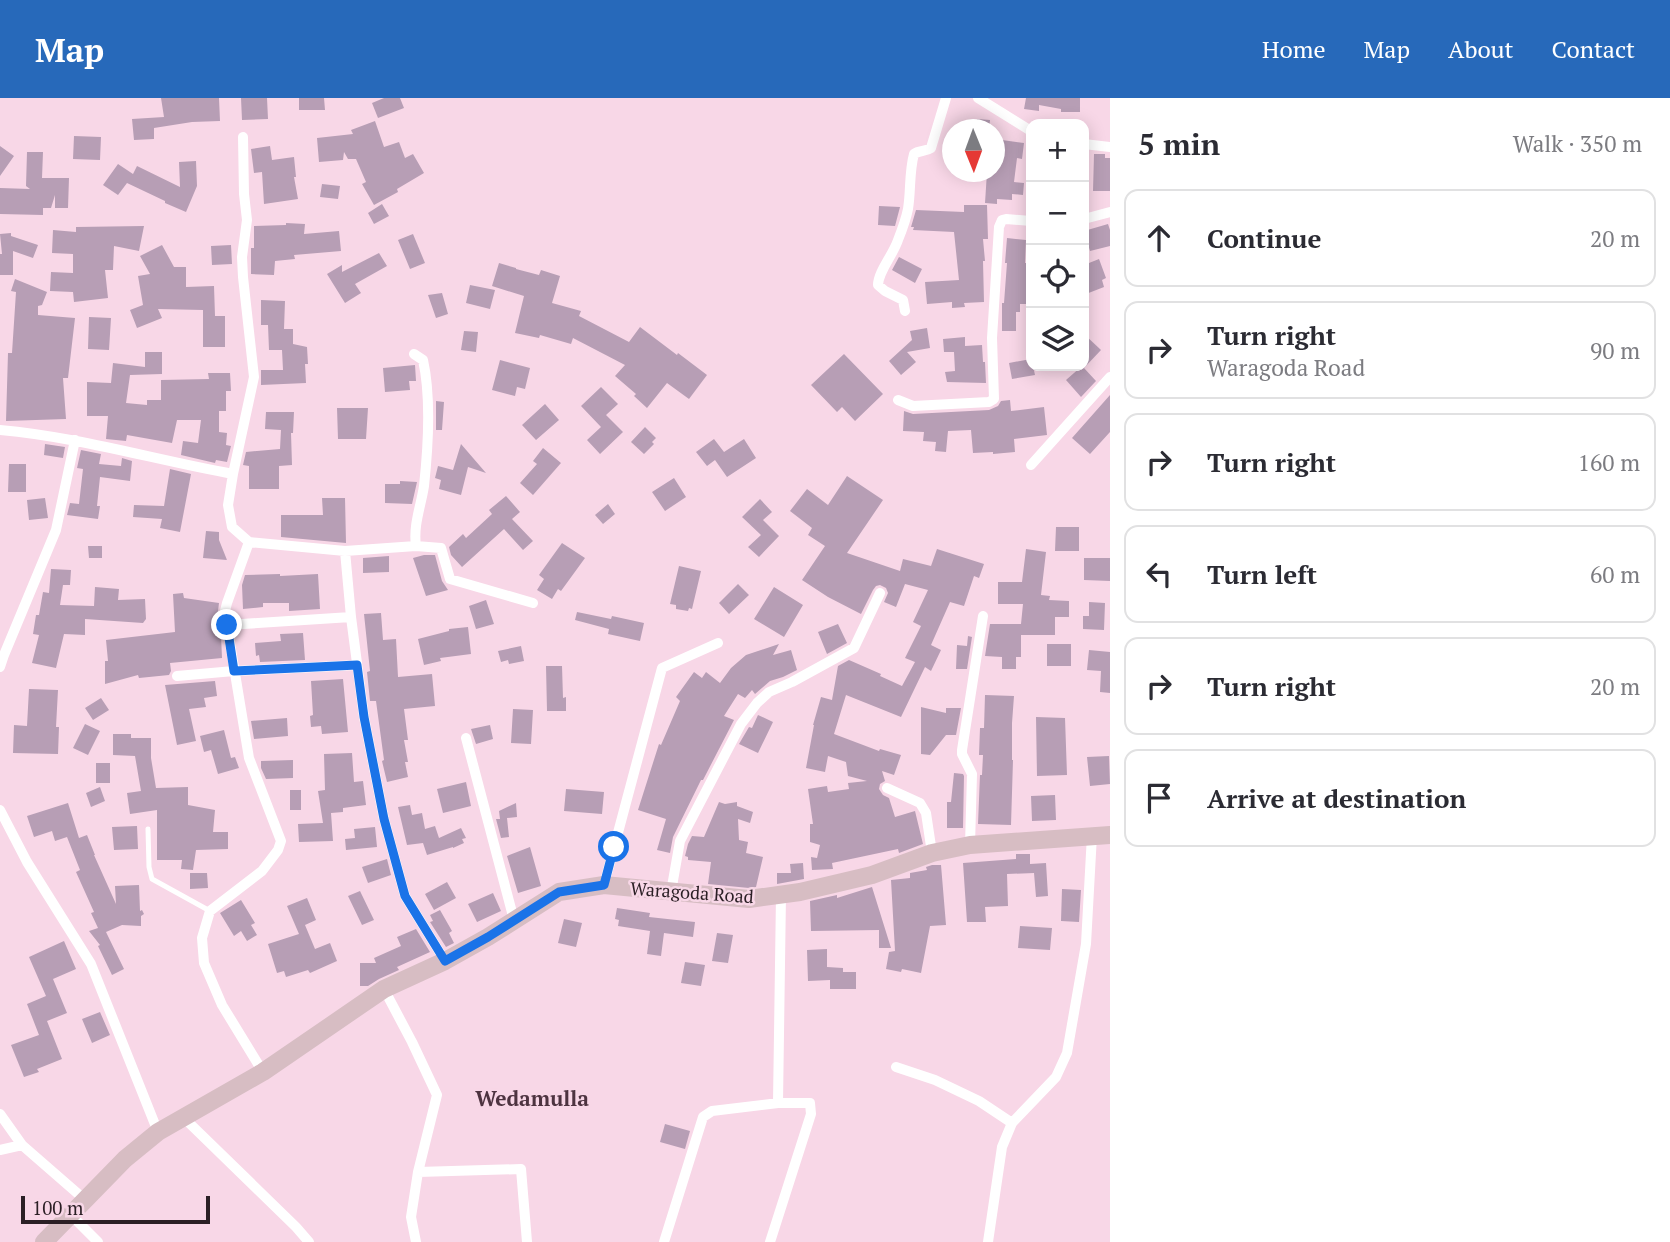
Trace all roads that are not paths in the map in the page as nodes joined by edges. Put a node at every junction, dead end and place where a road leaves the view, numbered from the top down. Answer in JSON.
{"nodes":[{"id":1,"x":946,"y":98,"type":"edge"},
{"id":2,"x":978,"y":98,"type":"edge"},
{"id":3,"x":1026,"y":128,"type":"edge"},
{"id":4,"x":243,"y":137,"type":"dead end"},
{"id":5,"x":1089,"y":145,"type":"edge"},
{"id":6,"x":1110,"y":147,"type":"edge"},
{"id":7,"x":1110,"y":212,"type":"edge"},
{"id":8,"x":1089,"y":218,"type":"edge"},
{"id":9,"x":1026,"y":221,"type":"edge"},
{"id":10,"x":905,"y":311,"type":"dead end"},
{"id":11,"x":414,"y":354,"type":"dead end"},
{"id":12,"x":1110,"y":377,"type":"edge"},
{"id":13,"x":898,"y":400,"type":"dead end"},
{"id":14,"x":0,"y":430,"type":"edge"},
{"id":15,"x":75,"y":440,"type":"junction"},
{"id":16,"x":1031,"y":465,"type":"dead end"},
{"id":17,"x":233,"y":474,"type":"junction"},
{"id":18,"x":249,"y":542,"type":"junction"},
{"id":19,"x":416,"y":546,"type":"junction"},
{"id":20,"x":345,"y":551,"type":"junction"},
{"id":21,"x":880,"y":593,"type":"dead end"},
{"id":22,"x":533,"y":603,"type":"dead end"},
{"id":23,"x":351,"y":617,"type":"junction"},
{"id":24,"x":983,"y":617,"type":"dead end"},
{"id":25,"x":227,"y":625,"type":"junction"},
{"id":26,"x":718,"y":643,"type":"dead end"},
{"id":27,"x":357,"y":665,"type":"junction"},
{"id":28,"x":0,"y":667,"type":"edge"},
{"id":29,"x":234,"y":671,"type":"junction"},
{"id":30,"x":177,"y":676,"type":"dead end"},
{"id":31,"x":466,"y":738,"type":"dead end"},
{"id":32,"x":887,"y":788,"type":"dead end"},
{"id":33,"x":0,"y":810,"type":"edge"},
{"id":34,"x":148,"y":829,"type":"dead end"},
{"id":35,"x":1092,"y":835,"type":"junction"},
{"id":36,"x":1110,"y":835,"type":"edge"},
{"id":37,"x":970,"y":845,"type":"junction"},
{"id":38,"x":932,"y":853,"type":"junction"},
{"id":39,"x":604,"y":885,"type":"junction"},
{"id":40,"x":671,"y":892,"type":"junction"},
{"id":41,"x":781,"y":895,"type":"junction"},
{"id":42,"x":210,"y":911,"type":"junction"},
{"id":43,"x":514,"y":920,"type":"junction"},
{"id":44,"x":445,"y":961,"type":"junction"},
{"id":45,"x":384,"y":989,"type":"junction"},
{"id":46,"x":896,"y":1067,"type":"dead end"},
{"id":47,"x":262,"y":1072,"type":"junction"},
{"id":48,"x":778,"y":1103,"type":"junction"},
{"id":49,"x":0,"y":1114,"type":"edge"},
{"id":50,"x":183,"y":1117,"type":"junction"},
{"id":51,"x":1012,"y":1123,"type":"junction"},
{"id":52,"x":158,"y":1132,"type":"junction"},
{"id":53,"x":22,"y":1145,"type":"junction"},
{"id":54,"x":0,"y":1150,"type":"edge"},
{"id":55,"x":418,"y":1172,"type":"junction"},
{"id":56,"x":84,"y":1199,"type":"junction"},
{"id":57,"x":70,"y":1214,"type":"junction"},
{"id":58,"x":44,"y":1242,"type":"edge"},
{"id":59,"x":98,"y":1242,"type":"edge"},
{"id":60,"x":309,"y":1242,"type":"edge"},
{"id":61,"x":416,"y":1242,"type":"edge"},
{"id":62,"x":527,"y":1242,"type":"edge"},
{"id":63,"x":664,"y":1242,"type":"edge"},
{"id":64,"x":770,"y":1242,"type":"edge"},
{"id":65,"x":988,"y":1242,"type":"edge"}],
"edges":[{"from":1,"to":10,"type":"street"},
{"from":2,"to":3,"type":"street"},
{"from":4,"to":17,"type":"street"},
{"from":5,"to":6,"type":"street"},
{"from":7,"to":8,"type":"street"},
{"from":9,"to":13,"type":"street"},
{"from":11,"to":19,"type":"street"},
{"from":12,"to":16,"type":"street"},
{"from":14,"to":15,"type":"street"},
{"from":15,"to":17,"type":"street"},
{"from":15,"to":28,"type":"street"},
{"from":17,"to":18,"type":"street"},
{"from":18,"to":20,"type":"street"},
{"from":18,"to":25,"type":"street"},
{"from":19,"to":20,"type":"street"},
{"from":19,"to":22,"type":"street"},
{"from":20,"to":23,"type":"street"},
{"from":21,"to":40,"type":"street"},
{"from":23,"to":25,"type":"street"},
{"from":23,"to":27,"type":"street"},
{"from":24,"to":37,"type":"street"},
{"from":25,"to":29,"type":"street"},
{"from":26,"to":39,"type":"street"},
{"from":27,"to":29,"type":"street"},
{"from":27,"to":44,"type":"street"},
{"from":29,"to":30,"type":"street"},
{"from":29,"to":42,"type":"street"},
{"from":31,"to":43,"type":"street"},
{"from":32,"to":38,"type":"street"},
{"from":33,"to":52,"type":"street"},
{"from":34,"to":42,"type":"lane"},
{"from":35,"to":36,"type":"main road","name":"Waragoda Road"},
{"from":35,"to":37,"type":"main road","name":"Waragoda Road"},
{"from":35,"to":51,"type":"street"},
{"from":37,"to":38,"type":"main road","name":"Waragoda Road"},
{"from":38,"to":41,"type":"main road","name":"Waragoda Road"},
{"from":39,"to":40,"type":"main road","name":"Waragoda Road"},
{"from":39,"to":43,"type":"main road","name":"Waragoda Road"},
{"from":40,"to":41,"type":"main road","name":"Waragoda Road"},
{"from":41,"to":48,"type":"street"},
{"from":42,"to":47,"type":"street"},
{"from":43,"to":44,"type":"main road","name":"Waragoda Road"},
{"from":44,"to":45,"type":"main road","name":"Waragoda Road"},
{"from":45,"to":47,"type":"main road","name":"Waragoda Road"},
{"from":45,"to":55,"type":"street"},
{"from":46,"to":51,"type":"street"},
{"from":47,"to":50,"type":"main road","name":"Waragoda Road"},
{"from":48,"to":63,"type":"street"},
{"from":48,"to":64,"type":"street"},
{"from":49,"to":53,"type":"street"},
{"from":50,"to":52,"type":"main road","name":"Waragoda Road"},
{"from":50,"to":60,"type":"street"},
{"from":51,"to":65,"type":"street"},
{"from":52,"to":56,"type":"main road","name":"Waragoda Road"},
{"from":53,"to":54,"type":"street"},
{"from":53,"to":56,"type":"street"},
{"from":55,"to":61,"type":"street"},
{"from":55,"to":62,"type":"street"},
{"from":56,"to":57,"type":"main road","name":"Waragoda Road"},
{"from":57,"to":58,"type":"main road","name":"Waragoda Road"},
{"from":57,"to":59,"type":"street"}]}
